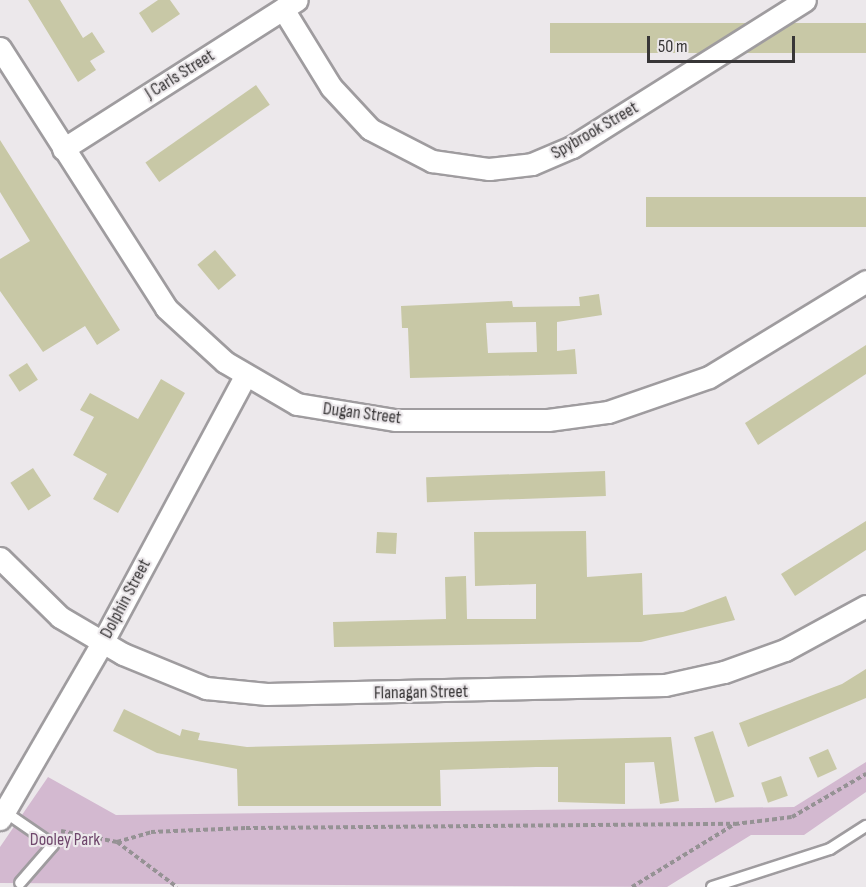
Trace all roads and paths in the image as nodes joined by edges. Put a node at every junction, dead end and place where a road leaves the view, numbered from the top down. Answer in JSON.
{"nodes":[{"id":1,"x":805,"y":0,"type":"edge"},
{"id":2,"x":290,"y":5,"type":"edge"},
{"id":3,"x":0,"y":48,"type":"edge"},
{"id":4,"x":63,"y":149,"type":"junction"},
{"id":5,"x":866,"y":281,"type":"edge"},
{"id":6,"x":245,"y":376,"type":"junction"},
{"id":7,"x":0,"y":558,"type":"edge"},
{"id":8,"x":866,"y":606,"type":"edge"},
{"id":9,"x":102,"y":643,"type":"junction"},
{"id":10,"x":866,"y":774,"type":"edge"},
{"id":11,"x":3,"y":815,"type":"edge"},
{"id":12,"x":735,"y":824,"type":"junction"},
{"id":13,"x":52,"y":826,"type":"dead end"},
{"id":14,"x":866,"y":826,"type":"edge"},
{"id":15,"x":117,"y":842,"type":"junction"},
{"id":16,"x":20,"y":883,"type":"dead end"},
{"id":17,"x":177,"y":887,"type":"edge"},
{"id":18,"x":632,"y":887,"type":"edge"},
{"id":19,"x":712,"y":887,"type":"edge"}],
"edges":[{"from":1,"to":2,"type":"street","name":"Spybrook Street"},
{"from":2,"to":4,"type":"street","name":"J Carls Street"},
{"from":3,"to":4,"type":"street","name":"Dugan Street"},
{"from":4,"to":6,"type":"street","name":"Dugan Street"},
{"from":5,"to":6,"type":"street","name":"Dugan Street"},
{"from":6,"to":9,"type":"street","name":"Dolphin Street"},
{"from":7,"to":9,"type":"street","name":"Flanagan Street"},
{"from":8,"to":9,"type":"street","name":"Flanagan Street"},
{"from":9,"to":11,"type":"street","name":"Dolphin Street"},
{"from":10,"to":12,"type":"path"},
{"from":11,"to":16,"type":"lane"},
{"from":12,"to":15,"type":"path"},
{"from":12,"to":18,"type":"path"},
{"from":13,"to":15,"type":"path"},
{"from":14,"to":19,"type":"lane"},
{"from":15,"to":17,"type":"path"}]}
